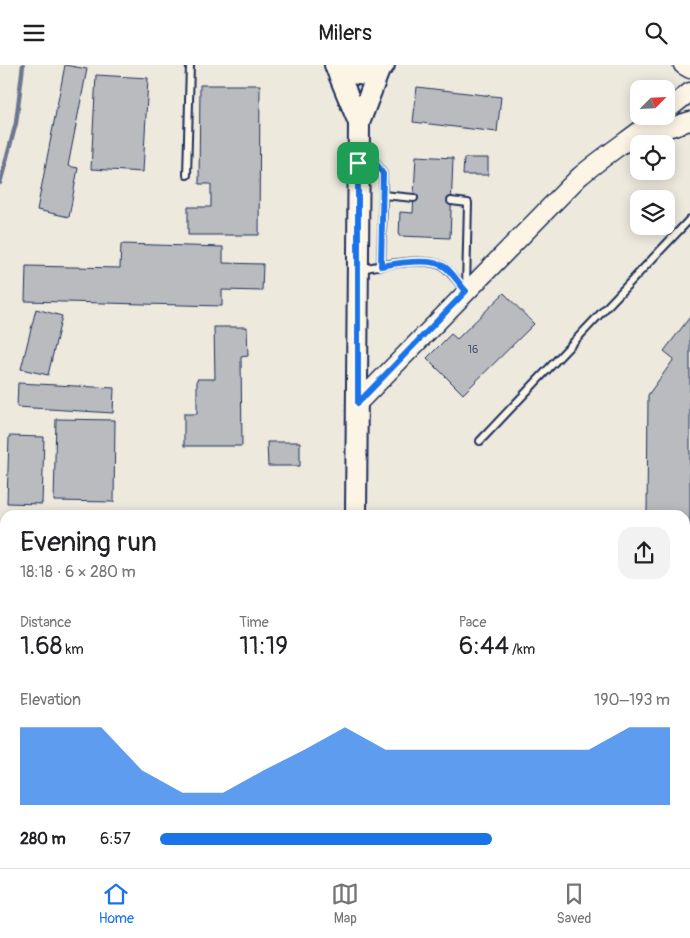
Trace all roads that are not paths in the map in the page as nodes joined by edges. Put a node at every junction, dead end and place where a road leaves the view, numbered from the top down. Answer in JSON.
{"nodes":[{"id":1,"x":190,"y":65,"type":"edge"},
{"id":2,"x":336,"y":65,"type":"edge"},
{"id":3,"x":683,"y":65,"type":"edge"},
{"id":4,"x":382,"y":67,"type":"edge"},
{"id":5,"x":690,"y":69,"type":"edge"},
{"id":6,"x":690,"y":92,"type":"edge"},
{"id":7,"x":675,"y":104,"type":"edge"},
{"id":8,"x":690,"y":121,"type":"edge"},
{"id":9,"x":359,"y":123,"type":"junction"},
{"id":10,"x":648,"y":125,"type":"edge"},
{"id":11,"x":629,"y":140,"type":"junction"},
{"id":12,"x":358,"y":163,"type":"junction"},
{"id":13,"x":187,"y":175,"type":"dead end"},
{"id":14,"x":383,"y":195,"type":"junction"},
{"id":15,"x":414,"y":198,"type":"dead end"},
{"id":16,"x":451,"y":201,"type":"dead end"},
{"id":17,"x":690,"y":219,"type":"edge"},
{"id":18,"x":381,"y":266,"type":"junction"},
{"id":19,"x":359,"y":269,"type":"junction"},
{"id":20,"x":466,"y":291,"type":"junction"},
{"id":21,"x":358,"y":403,"type":"junction"},
{"id":22,"x":480,"y":441,"type":"dead end"},
{"id":23,"x":356,"y":510,"type":"edge"}],
"edges":[{"from":1,"to":13,"type":"lane"},
{"from":2,"to":4,"type":"main road"},
{"from":2,"to":9,"type":"main road"},
{"from":3,"to":5,"type":"street"},
{"from":4,"to":9,"type":"main road"},
{"from":6,"to":7,"type":"street"},
{"from":8,"to":11,"type":"street"},
{"from":9,"to":12,"type":"main road"},
{"from":10,"to":11,"type":"street"},
{"from":11,"to":20,"type":"street"},
{"from":12,"to":14,"type":"lane"},
{"from":12,"to":19,"type":"main road"},
{"from":14,"to":15,"type":"lane"},
{"from":14,"to":18,"type":"lane"},
{"from":16,"to":20,"type":"lane"},
{"from":17,"to":22,"type":"lane"},
{"from":18,"to":19,"type":"lane"},
{"from":18,"to":20,"type":"lane"},
{"from":19,"to":21,"type":"main road"},
{"from":20,"to":21,"type":"street"},
{"from":21,"to":23,"type":"main road"}]}
